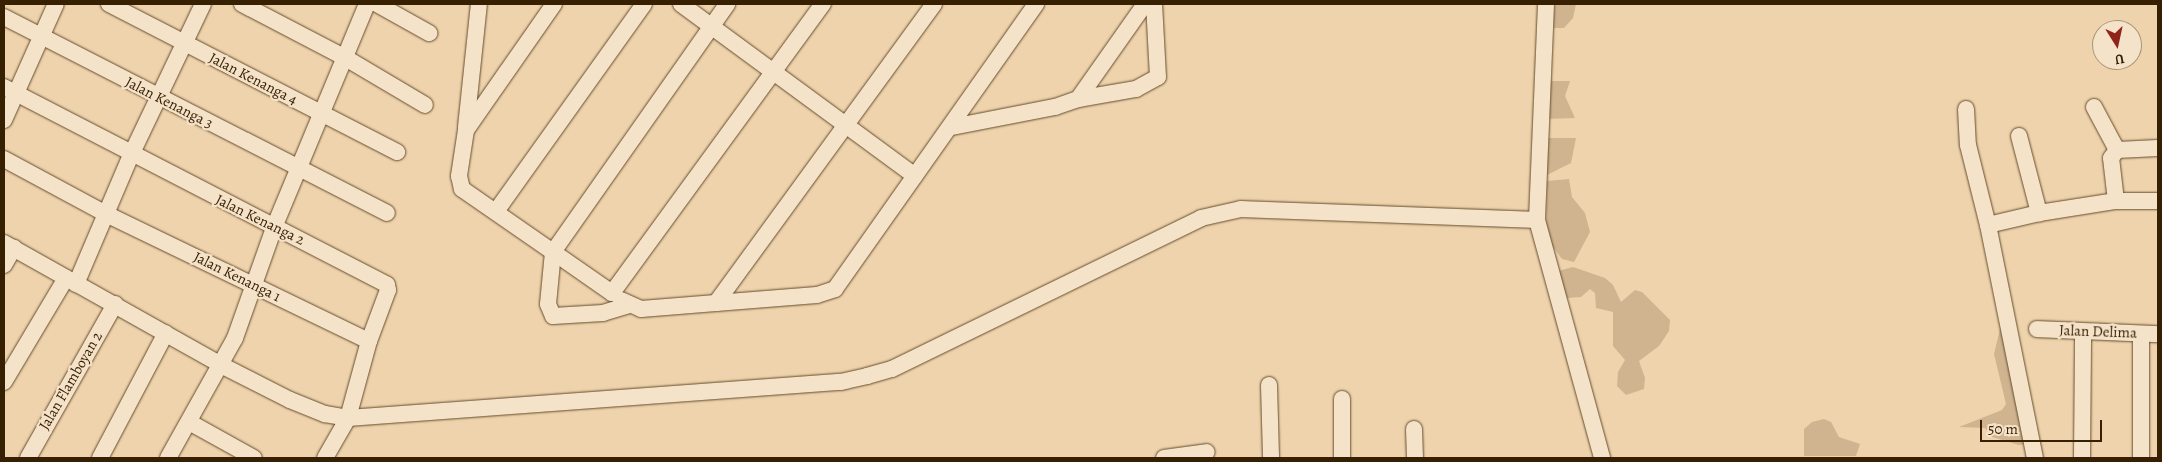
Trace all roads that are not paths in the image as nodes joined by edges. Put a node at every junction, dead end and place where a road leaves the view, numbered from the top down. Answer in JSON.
{"nodes":[{"id":1,"x":56,"y":4,"type":"edge"},
{"id":2,"x":109,"y":4,"type":"edge"},
{"id":3,"x":203,"y":4,"type":"edge"},
{"id":4,"x":242,"y":4,"type":"edge"},
{"id":5,"x":367,"y":4,"type":"edge"},
{"id":6,"x":376,"y":4,"type":"edge"},
{"id":7,"x":478,"y":4,"type":"edge"},
{"id":8,"x":554,"y":4,"type":"edge"},
{"id":9,"x":644,"y":4,"type":"edge"},
{"id":10,"x":681,"y":4,"type":"edge"},
{"id":11,"x":727,"y":4,"type":"edge"},
{"id":12,"x":823,"y":4,"type":"edge"},
{"id":13,"x":934,"y":4,"type":"edge"},
{"id":14,"x":1036,"y":4,"type":"edge"},
{"id":15,"x":1145,"y":4,"type":"edge"},
{"id":16,"x":1154,"y":4,"type":"edge"},
{"id":17,"x":1546,"y":4,"type":"edge"},
{"id":18,"x":4,"y":17,"type":"edge"},
{"id":19,"x":710,"y":26,"type":"junction"},
{"id":20,"x":429,"y":33,"type":"dead end"},
{"id":21,"x":42,"y":38,"type":"junction"},
{"id":22,"x":186,"y":45,"type":"junction"},
{"id":23,"x":344,"y":57,"type":"junction"},
{"id":24,"x":774,"y":74,"type":"junction"},
{"id":25,"x":10,"y":91,"type":"edge"},
{"id":26,"x":160,"y":99,"type":"junction"},
{"id":27,"x":1078,"y":99,"type":"junction"},
{"id":28,"x":425,"y":105,"type":"dead end"},
{"id":29,"x":2094,"y":107,"type":"dead end"},
{"id":30,"x":1966,"y":109,"type":"dead end"},
{"id":31,"x":322,"y":113,"type":"junction"},
{"id":32,"x":4,"y":120,"type":"edge"},
{"id":33,"x":845,"y":126,"type":"junction"},
{"id":34,"x":952,"y":127,"type":"junction"},
{"id":35,"x":466,"y":130,"type":"junction"},
{"id":36,"x":2019,"y":136,"type":"dead end"},
{"id":37,"x":2158,"y":148,"type":"edge"},
{"id":38,"x":2117,"y":150,"type":"junction"},
{"id":39,"x":397,"y":152,"type":"dead end"},
{"id":40,"x":132,"y":155,"type":"junction"},
{"id":41,"x":4,"y":159,"type":"edge"},
{"id":42,"x":298,"y":168,"type":"junction"},
{"id":43,"x":915,"y":176,"type":"junction"},
{"id":44,"x":2158,"y":200,"type":"edge"},
{"id":45,"x":2116,"y":201,"type":"junction"},
{"id":46,"x":497,"y":210,"type":"junction"},
{"id":47,"x":387,"y":213,"type":"dead end"},
{"id":48,"x":2039,"y":213,"type":"junction"},
{"id":49,"x":106,"y":214,"type":"junction"},
{"id":50,"x":1537,"y":220,"type":"junction"},
{"id":51,"x":1988,"y":224,"type":"junction"},
{"id":52,"x":275,"y":225,"type":"junction"},
{"id":53,"x":9,"y":245,"type":"edge"},
{"id":54,"x":553,"y":252,"type":"junction"},
{"id":55,"x":4,"y":265,"type":"edge"},
{"id":56,"x":71,"y":281,"type":"junction"},
{"id":57,"x":253,"y":285,"type":"junction"},
{"id":58,"x":612,"y":293,"type":"junction"},
{"id":59,"x":716,"y":303,"type":"junction"},
{"id":60,"x":115,"y":304,"type":"junction"},
{"id":61,"x":629,"y":306,"type":"junction"},
{"id":62,"x":2037,"y":329,"type":"dead end"},
{"id":63,"x":2083,"y":332,"type":"junction"},
{"id":64,"x":166,"y":333,"type":"junction"},
{"id":65,"x":2141,"y":334,"type":"junction"},
{"id":66,"x":2158,"y":334,"type":"edge"},
{"id":67,"x":368,"y":341,"type":"junction"},
{"id":68,"x":221,"y":365,"type":"junction"},
{"id":69,"x":4,"y":382,"type":"edge"},
{"id":70,"x":1269,"y":385,"type":"dead end"},
{"id":71,"x":1342,"y":399,"type":"dead end"},
{"id":72,"x":348,"y":418,"type":"junction"},
{"id":73,"x":189,"y":422,"type":"junction"},
{"id":74,"x":1414,"y":428,"type":"dead end"},
{"id":75,"x":1207,"y":452,"type":"dead end"},
{"id":76,"x":28,"y":458,"type":"edge"},
{"id":77,"x":100,"y":458,"type":"edge"},
{"id":78,"x":168,"y":458,"type":"edge"},
{"id":79,"x":254,"y":458,"type":"edge"},
{"id":80,"x":325,"y":458,"type":"edge"},
{"id":81,"x":1164,"y":458,"type":"edge"},
{"id":82,"x":1272,"y":458,"type":"edge"},
{"id":83,"x":1342,"y":458,"type":"edge"},
{"id":84,"x":1415,"y":458,"type":"edge"},
{"id":85,"x":1602,"y":458,"type":"edge"},
{"id":86,"x":2035,"y":458,"type":"edge"},
{"id":87,"x":2082,"y":458,"type":"edge"},
{"id":88,"x":2141,"y":458,"type":"edge"}],
"edges":[{"from":1,"to":21,"type":"street"},
{"from":2,"to":22,"type":"street","name":"Jalan Kenanga 4"},
{"from":3,"to":22,"type":"street"},
{"from":4,"to":23,"type":"street"},
{"from":5,"to":23,"type":"street"},
{"from":6,"to":20,"type":"street"},
{"from":7,"to":35,"type":"street"},
{"from":8,"to":35,"type":"street"},
{"from":9,"to":46,"type":"street"},
{"from":10,"to":19,"type":"street"},
{"from":11,"to":19,"type":"street"},
{"from":12,"to":24,"type":"street"},
{"from":13,"to":33,"type":"street"},
{"from":14,"to":34,"type":"street"},
{"from":15,"to":27,"type":"street"},
{"from":16,"to":27,"type":"street"},
{"from":17,"to":50,"type":"street"},
{"from":18,"to":21,"type":"street","name":"Jalan Kenanga 3"},
{"from":19,"to":24,"type":"street"},
{"from":19,"to":54,"type":"street"},
{"from":21,"to":25,"type":"street"},
{"from":21,"to":26,"type":"street","name":"Jalan Kenanga 3"},
{"from":22,"to":26,"type":"street"},
{"from":22,"to":31,"type":"street","name":"Jalan Kenanga 4"},
{"from":23,"to":28,"type":"street"},
{"from":23,"to":31,"type":"street"},
{"from":24,"to":33,"type":"street"},
{"from":24,"to":58,"type":"street"},
{"from":25,"to":32,"type":"street"},
{"from":25,"to":40,"type":"street","name":"Jalan Kenanga 2"},
{"from":26,"to":40,"type":"street"},
{"from":26,"to":42,"type":"street","name":"Jalan Kenanga 3"},
{"from":27,"to":34,"type":"street"},
{"from":29,"to":38,"type":"street"},
{"from":30,"to":51,"type":"street"},
{"from":31,"to":39,"type":"street","name":"Jalan Kenanga 4"},
{"from":31,"to":42,"type":"street"},
{"from":33,"to":43,"type":"street"},
{"from":33,"to":59,"type":"street"},
{"from":34,"to":43,"type":"street"},
{"from":35,"to":46,"type":"street"},
{"from":36,"to":48,"type":"street"},
{"from":37,"to":38,"type":"street"},
{"from":38,"to":45,"type":"street"},
{"from":40,"to":49,"type":"street"},
{"from":40,"to":52,"type":"street","name":"Jalan Kenanga 2"},
{"from":41,"to":49,"type":"street","name":"Jalan Kenanga 1"},
{"from":42,"to":47,"type":"street","name":"Jalan Kenanga 3"},
{"from":42,"to":52,"type":"street"},
{"from":43,"to":59,"type":"street"},
{"from":44,"to":45,"type":"street"},
{"from":45,"to":48,"type":"street"},
{"from":46,"to":54,"type":"street"},
{"from":48,"to":51,"type":"street"},
{"from":49,"to":56,"type":"street"},
{"from":49,"to":57,"type":"street","name":"Jalan Kenanga 1"},
{"from":50,"to":72,"type":"street"},
{"from":50,"to":85,"type":"street"},
{"from":51,"to":86,"type":"street"},
{"from":52,"to":57,"type":"street"},
{"from":52,"to":67,"type":"street","name":"Jalan Kenanga 2"},
{"from":53,"to":55,"type":"street"},
{"from":53,"to":56,"type":"street"},
{"from":54,"to":58,"type":"street"},
{"from":54,"to":61,"type":"street"},
{"from":56,"to":60,"type":"street"},
{"from":56,"to":69,"type":"street"},
{"from":57,"to":67,"type":"street","name":"Jalan Kenanga 1"},
{"from":57,"to":68,"type":"street"},
{"from":58,"to":61,"type":"street"},
{"from":59,"to":61,"type":"street"},
{"from":60,"to":64,"type":"street"},
{"from":60,"to":76,"type":"street","name":"Jalan Flamboyan 2"},
{"from":62,"to":63,"type":"street","name":"Jalan Delima"},
{"from":63,"to":65,"type":"street","name":"Jalan Delima"},
{"from":63,"to":87,"type":"street"},
{"from":64,"to":68,"type":"street"},
{"from":64,"to":77,"type":"street"},
{"from":65,"to":66,"type":"street","name":"Jalan Delima"},
{"from":65,"to":88,"type":"street"},
{"from":67,"to":72,"type":"street"},
{"from":68,"to":72,"type":"street"},
{"from":68,"to":73,"type":"street"},
{"from":70,"to":82,"type":"street"},
{"from":71,"to":83,"type":"street"},
{"from":72,"to":80,"type":"street"},
{"from":73,"to":78,"type":"street"},
{"from":73,"to":79,"type":"street"},
{"from":74,"to":84,"type":"street"},
{"from":75,"to":81,"type":"street"}]}
